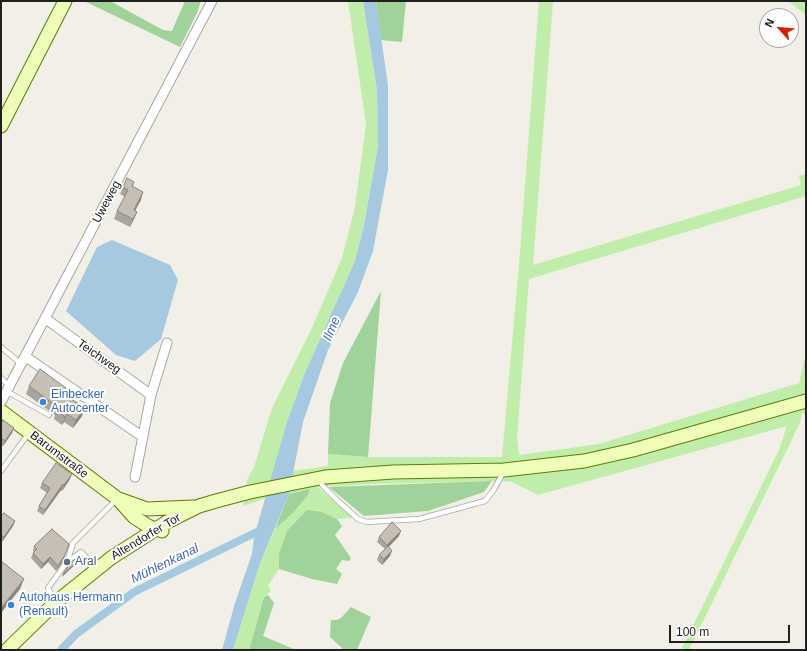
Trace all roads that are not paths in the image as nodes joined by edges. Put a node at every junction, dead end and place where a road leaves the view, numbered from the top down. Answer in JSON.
{"nodes":[{"id":1,"x":65,"y":1,"type":"edge"},
{"id":2,"x":212,"y":1,"type":"edge"},
{"id":3,"x":2,"y":124,"type":"edge"},
{"id":4,"x":46,"y":319,"type":"junction"},
{"id":5,"x":167,"y":342,"type":"dead end"},
{"id":6,"x":1,"y":347,"type":"edge"},
{"id":7,"x":24,"y":361,"type":"junction"},
{"id":8,"x":1,"y":378,"type":"edge"},
{"id":9,"x":9,"y":389,"type":"junction"},
{"id":10,"x":152,"y":394,"type":"junction"},
{"id":11,"x":806,"y":401,"type":"edge"},
{"id":12,"x":1,"y":402,"type":"edge"},
{"id":13,"x":1,"y":410,"type":"edge"},
{"id":14,"x":50,"y":415,"type":"dead end"},
{"id":15,"x":30,"y":432,"type":"junction"},
{"id":16,"x":143,"y":437,"type":"junction"},
{"id":17,"x":2,"y":468,"type":"edge"},
{"id":18,"x":504,"y":470,"type":"junction"},
{"id":19,"x":135,"y":477,"type":"dead end"},
{"id":20,"x":313,"y":479,"type":"junction"},
{"id":21,"x":245,"y":494,"type":"junction"},
{"id":22,"x":118,"y":499,"type":"junction"},
{"id":23,"x":199,"y":506,"type":"junction"},
{"id":24,"x":147,"y":509,"type":"junction"},
{"id":25,"x":134,"y":517,"type":"junction"},
{"id":26,"x":161,"y":530,"type":"junction"},
{"id":27,"x":130,"y":544,"type":"junction"},
{"id":28,"x":67,"y":562,"type":"junction"},
{"id":29,"x":98,"y":568,"type":"junction"},
{"id":30,"x":55,"y":603,"type":"junction"},
{"id":31,"x":9,"y":648,"type":"edge"}],
"edges":[{"from":1,"to":3,"type":"main road"},
{"from":2,"to":4,"type":"street","name":"Uweweg"},
{"from":4,"to":7,"type":"street","name":"Uweweg"},
{"from":4,"to":10,"type":"street","name":"Teichweg"},
{"from":5,"to":10,"type":"street"},
{"from":6,"to":7,"type":"lane"},
{"from":7,"to":9,"type":"street","name":"Uweweg"},
{"from":7,"to":16,"type":"street"},
{"from":8,"to":9,"type":"lane"},
{"from":9,"to":12,"type":"street","name":"Uweweg"},
{"from":9,"to":14,"type":"lane"},
{"from":10,"to":16,"type":"street"},
{"from":11,"to":18,"type":"main road"},
{"from":13,"to":15,"type":"main road","name":"Barumstraße"},
{"from":15,"to":17,"type":"lane"},
{"from":15,"to":22,"type":"main road","name":"Barumstraße"},
{"from":16,"to":19,"type":"street"},
{"from":18,"to":20,"type":"main road"},
{"from":18,"to":20,"type":"lane"},
{"from":20,"to":21,"type":"main road"},
{"from":21,"to":23,"type":"main road","name":"Altendorfer Tor"},
{"from":21,"to":26,"type":"main road","name":"Altendorfer Tor"},
{"from":22,"to":24,"type":"main road","name":"Barumstraße"},
{"from":22,"to":25,"type":"main road","name":"Barumstraße"},
{"from":22,"to":28,"type":"lane"},
{"from":23,"to":24,"type":"main road","name":"Barumstraße"},
{"from":23,"to":26,"type":"main road","name":"Altendorfer Tor"},
{"from":24,"to":26,"type":"main road"},
{"from":25,"to":26,"type":"main road","name":"Barumstraße"},
{"from":25,"to":27,"type":"main road"},
{"from":26,"to":27,"type":"main road","name":"Altendorfer Tor"},
{"from":26,"to":31,"type":"main road","name":"Altendorfer Tor"},
{"from":27,"to":29,"type":"main road","name":"Altendorfer Tor"},
{"from":28,"to":29,"type":"lane"},
{"from":28,"to":30,"type":"lane"},
{"from":29,"to":30,"type":"main road","name":"Altendorfer Tor"},
{"from":30,"to":31,"type":"main road","name":"Altendorfer Tor"}]}
